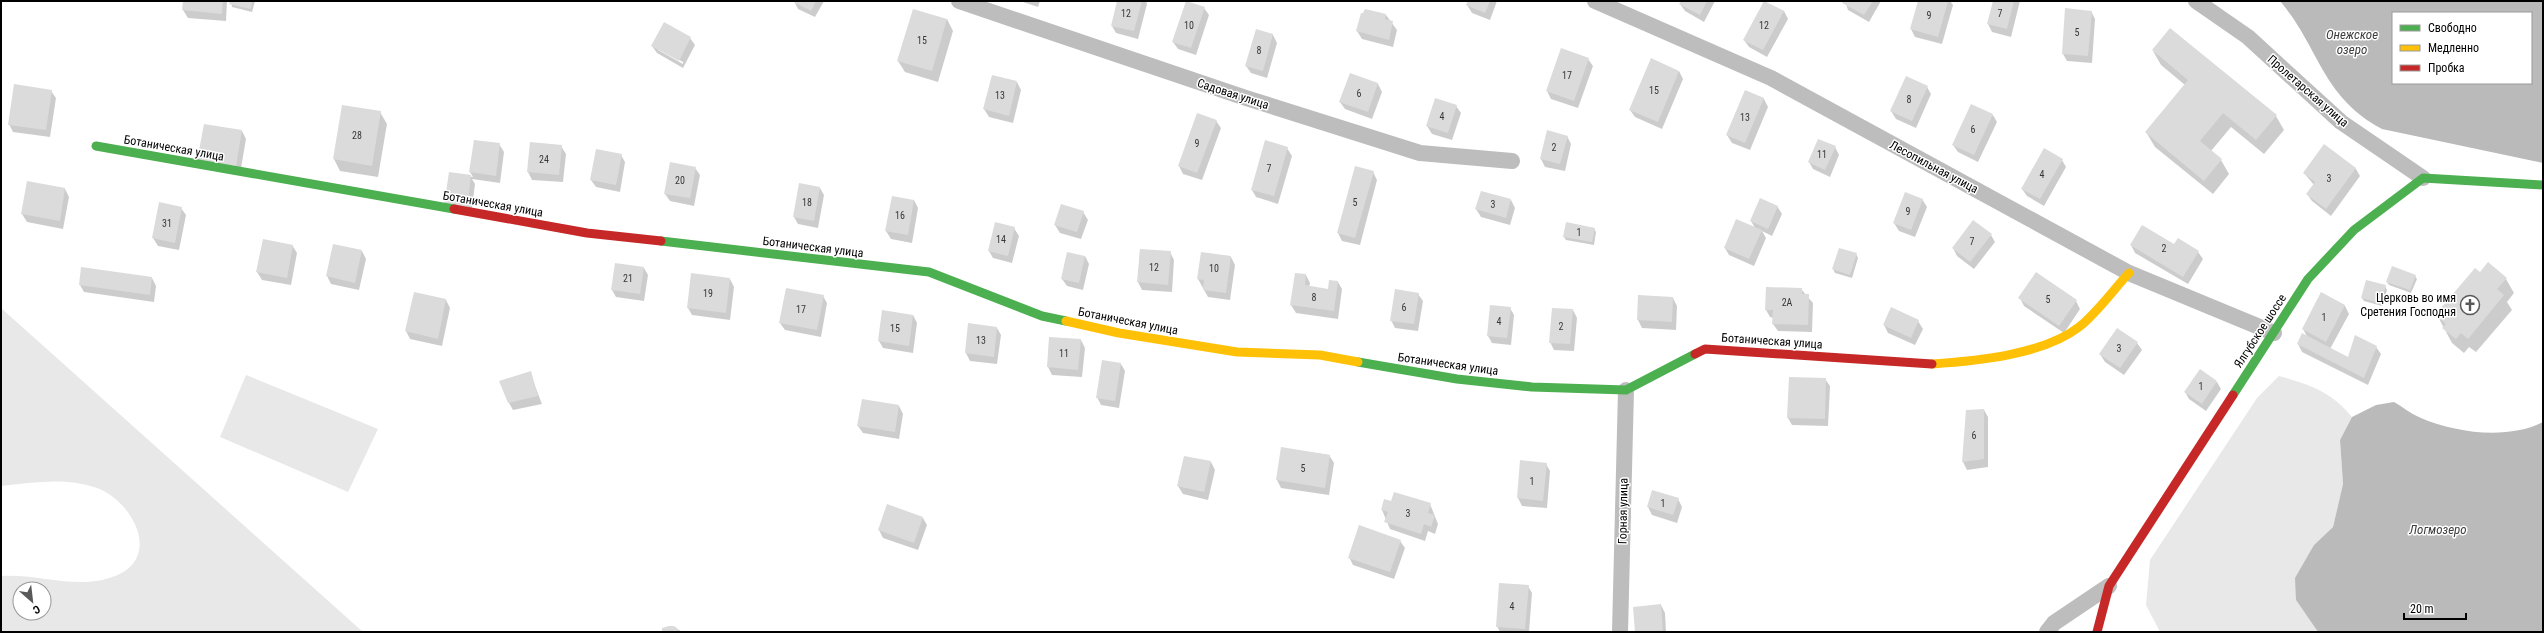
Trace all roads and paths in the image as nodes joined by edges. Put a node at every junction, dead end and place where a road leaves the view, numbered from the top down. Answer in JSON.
{"nodes":[{"id":1,"x":959,"y":1,"type":"edge"},
{"id":2,"x":1595,"y":1,"type":"edge"},
{"id":3,"x":2196,"y":1,"type":"edge"},
{"id":4,"x":96,"y":146,"type":"dead end"},
{"id":5,"x":1512,"y":160,"type":"dead end"},
{"id":6,"x":2423,"y":178,"type":"junction"},
{"id":7,"x":2543,"y":185,"type":"edge"},
{"id":8,"x":2129,"y":273,"type":"junction"},
{"id":9,"x":2274,"y":333,"type":"junction"},
{"id":10,"x":1626,"y":390,"type":"junction"},
{"id":11,"x":2109,"y":586,"type":"junction"},
{"id":12,"x":1620,"y":632,"type":"edge"},
{"id":13,"x":2047,"y":632,"type":"edge"},
{"id":14,"x":2097,"y":632,"type":"edge"}],
"edges":[{"from":1,"to":5,"type":"street","name":"Садовая улица"},
{"from":2,"to":8,"type":"street","name":"Лесопильная улица"},
{"from":3,"to":6,"type":"street","name":"Пролетарская улица"},
{"from":4,"to":10,"type":"street","name":"Ботаническая улица"},
{"from":6,"to":7,"type":"street"},
{"from":6,"to":9,"type":"street","name":"Ялгубское шоссе"},
{"from":8,"to":9,"type":"street","name":"Лесопильная улица"},
{"from":8,"to":10,"type":"street","name":"Ботаническая улица"},
{"from":9,"to":11,"type":"street","name":"Ялгубское шоссе"},
{"from":10,"to":12,"type":"street","name":"Горная улица"},
{"from":11,"to":13,"type":"street"},
{"from":11,"to":14,"type":"street","name":"Ялгубское шоссе"}]}
